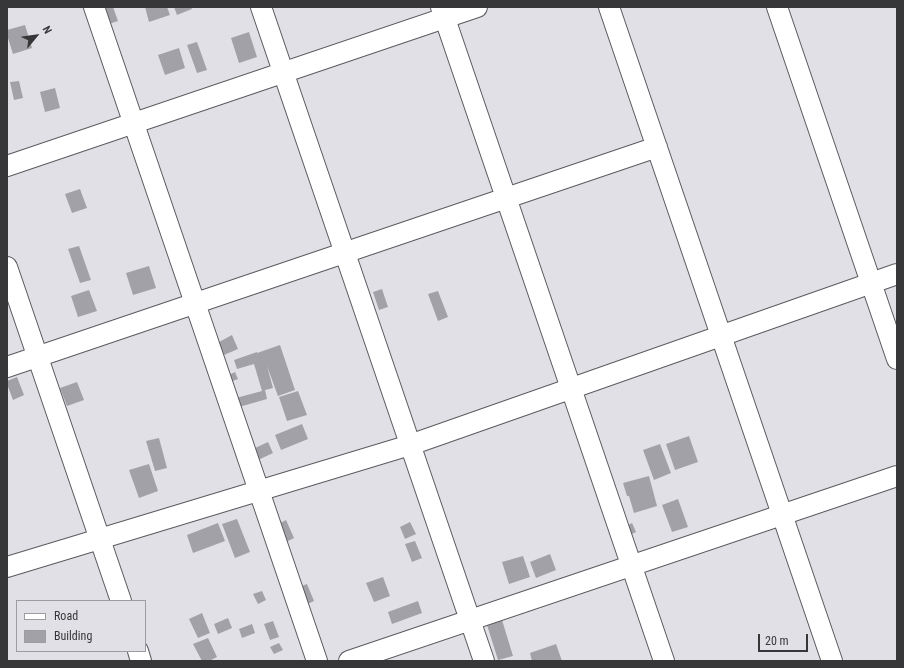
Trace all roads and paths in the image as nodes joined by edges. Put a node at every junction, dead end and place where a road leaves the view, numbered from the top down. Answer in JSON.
{"nodes":[{"id":1,"x":94,"y":7,"type":"edge"},
{"id":2,"x":261,"y":7,"type":"edge"},
{"id":3,"x":477,"y":7,"type":"edge"},
{"id":4,"x":609,"y":7,"type":"edge"},
{"id":5,"x":777,"y":7,"type":"edge"},
{"id":6,"x":443,"y":12,"type":"edge"},
{"id":7,"x":284,"y":72,"type":"junction"},
{"id":8,"x":134,"y":123,"type":"junction"},
{"id":9,"x":657,"y":148,"type":"junction"},
{"id":10,"x":7,"y":166,"type":"edge"},
{"id":11,"x":507,"y":198,"type":"junction"},
{"id":12,"x":345,"y":253,"type":"junction"},
{"id":13,"x":7,"y":267,"type":"edge"},
{"id":14,"x":897,"y":274,"type":"edge"},
{"id":15,"x":871,"y":283,"type":"junction"},
{"id":16,"x":195,"y":304,"type":"junction"},
{"id":17,"x":721,"y":336,"type":"junction"},
{"id":18,"x":38,"y":357,"type":"junction"},
{"id":19,"x":897,"y":359,"type":"edge"},
{"id":20,"x":7,"y":367,"type":"edge"},
{"id":21,"x":571,"y":389,"type":"junction"},
{"id":22,"x":410,"y":445,"type":"junction"},
{"id":23,"x":897,"y":476,"type":"edge"},
{"id":24,"x":259,"y":491,"type":"junction"},
{"id":25,"x":782,"y":515,"type":"junction"},
{"id":26,"x":100,"y":539,"type":"junction"},
{"id":27,"x":631,"y":565,"type":"junction"},
{"id":28,"x":7,"y":567,"type":"edge"},
{"id":29,"x":121,"y":600,"type":"edge"},
{"id":30,"x":470,"y":620,"type":"junction"},
{"id":31,"x":317,"y":661,"type":"edge"},
{"id":32,"x":349,"y":661,"type":"edge"},
{"id":33,"x":484,"y":661,"type":"edge"},
{"id":34,"x":664,"y":661,"type":"edge"},
{"id":35,"x":832,"y":661,"type":"edge"}],
"edges":[{"from":1,"to":8,"type":"street"},
{"from":2,"to":7,"type":"street"},
{"from":3,"to":6,"type":"street"},
{"from":4,"to":9,"type":"street"},
{"from":5,"to":15,"type":"street"},
{"from":6,"to":7,"type":"street"},
{"from":6,"to":11,"type":"street"},
{"from":7,"to":8,"type":"street"},
{"from":7,"to":12,"type":"street"},
{"from":8,"to":10,"type":"street"},
{"from":8,"to":16,"type":"street"},
{"from":9,"to":11,"type":"street"},
{"from":9,"to":17,"type":"street"},
{"from":11,"to":12,"type":"street"},
{"from":11,"to":21,"type":"street"},
{"from":12,"to":16,"type":"street"},
{"from":12,"to":22,"type":"street"},
{"from":13,"to":18,"type":"street"},
{"from":14,"to":15,"type":"street"},
{"from":15,"to":17,"type":"street"},
{"from":15,"to":19,"type":"street"},
{"from":16,"to":18,"type":"street"},
{"from":16,"to":24,"type":"street"},
{"from":17,"to":21,"type":"street"},
{"from":17,"to":25,"type":"street"},
{"from":18,"to":20,"type":"street"},
{"from":18,"to":26,"type":"street"},
{"from":21,"to":22,"type":"street"},
{"from":21,"to":27,"type":"street"},
{"from":22,"to":24,"type":"street"},
{"from":22,"to":30,"type":"street"},
{"from":23,"to":25,"type":"street"},
{"from":24,"to":26,"type":"street"},
{"from":24,"to":31,"type":"street"},
{"from":25,"to":27,"type":"street"},
{"from":25,"to":35,"type":"street"},
{"from":26,"to":28,"type":"street"},
{"from":26,"to":29,"type":"street"},
{"from":27,"to":30,"type":"street"},
{"from":27,"to":34,"type":"street"},
{"from":30,"to":32,"type":"street"},
{"from":30,"to":33,"type":"street"}]}
